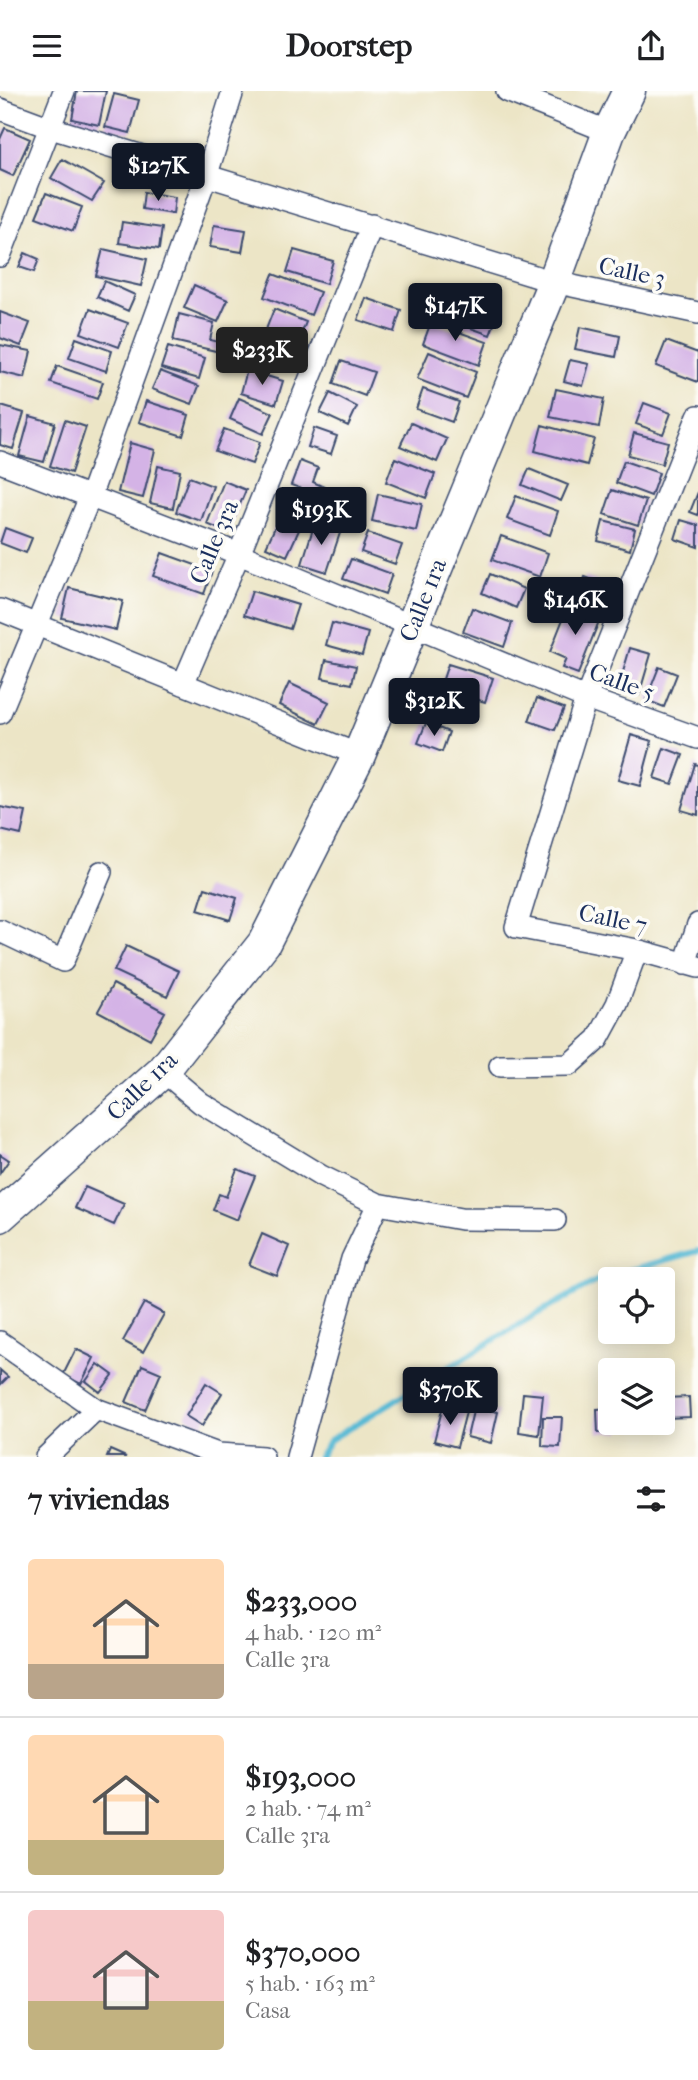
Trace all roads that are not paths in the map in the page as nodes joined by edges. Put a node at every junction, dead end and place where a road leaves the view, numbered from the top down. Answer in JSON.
{"nodes":[{"id":1,"x":64,"y":91,"type":"edge"},
{"id":2,"x":233,"y":91,"type":"edge"},
{"id":3,"x":507,"y":91,"type":"edge"},
{"id":4,"x":629,"y":91,"type":"edge"},
{"id":5,"x":0,"y":109,"type":"edge"},
{"id":6,"x":51,"y":128,"type":"junction"},
{"id":7,"x":609,"y":132,"type":"junction"},
{"id":8,"x":207,"y":174,"type":"junction"},
{"id":9,"x":372,"y":225,"type":"junction"},
{"id":10,"x":0,"y":256,"type":"edge"},
{"id":11,"x":554,"y":282,"type":"junction"},
{"id":12,"x":698,"y":313,"type":"edge"},
{"id":13,"x":698,"y":415,"type":"edge"},
{"id":14,"x":0,"y":462,"type":"edge"},
{"id":15,"x":90,"y":497,"type":"junction"},
{"id":16,"x":239,"y":554,"type":"junction"},
{"id":17,"x":0,"y":610,"type":"edge"},
{"id":18,"x":36,"y":623,"type":"junction"},
{"id":19,"x":412,"y":626,"type":"junction"},
{"id":20,"x":183,"y":684,"type":"junction"},
{"id":21,"x":586,"y":698,"type":"junction"},
{"id":22,"x":0,"y":713,"type":"edge"},
{"id":23,"x":698,"y":738,"type":"edge"},
{"id":24,"x":359,"y":755,"type":"junction"},
{"id":25,"x":101,"y":872,"type":"dead end"},
{"id":26,"x":698,"y":924,"type":"edge"},
{"id":27,"x":0,"y":931,"type":"edge"},
{"id":28,"x":637,"y":950,"type":"junction"},
{"id":29,"x":691,"y":966,"type":"edge"},
{"id":30,"x":500,"y":1066,"type":"dead end"},
{"id":31,"x":163,"y":1071,"type":"junction"},
{"id":32,"x":378,"y":1204,"type":"junction"},
{"id":33,"x":3,"y":1208,"type":"edge"},
{"id":34,"x":555,"y":1220,"type":"dead end"},
{"id":35,"x":0,"y":1342,"type":"edge"},
{"id":36,"x":96,"y":1409,"type":"junction"},
{"id":37,"x":46,"y":1457,"type":"edge"},
{"id":38,"x":263,"y":1457,"type":"edge"},
{"id":39,"x":297,"y":1457,"type":"edge"}],
"edges":[{"from":1,"to":6,"type":"street"},
{"from":2,"to":8,"type":"street"},
{"from":3,"to":7,"type":"street"},
{"from":4,"to":7,"type":"main road","name":"Calle 1ra"},
{"from":5,"to":6,"type":"street","name":"Calle 3"},
{"from":6,"to":8,"type":"street","name":"Calle 3"},
{"from":6,"to":10,"type":"street"},
{"from":7,"to":11,"type":"main road","name":"Calle 1ra"},
{"from":8,"to":9,"type":"street","name":"Calle 3"},
{"from":8,"to":15,"type":"street"},
{"from":9,"to":11,"type":"street","name":"Calle 3"},
{"from":9,"to":16,"type":"street","name":"Calle 3ra"},
{"from":11,"to":12,"type":"street","name":"Calle 3"},
{"from":11,"to":19,"type":"main road","name":"Calle 1ra"},
{"from":13,"to":21,"type":"street"},
{"from":14,"to":15,"type":"street","name":"Calle 5"},
{"from":15,"to":16,"type":"street","name":"Calle 5"},
{"from":15,"to":18,"type":"street"},
{"from":16,"to":19,"type":"street","name":"Calle 5"},
{"from":16,"to":20,"type":"street","name":"Calle 3ra"},
{"from":17,"to":18,"type":"street"},
{"from":18,"to":20,"type":"street"},
{"from":18,"to":22,"type":"street"},
{"from":19,"to":21,"type":"street","name":"Calle 5"},
{"from":19,"to":24,"type":"main road","name":"Calle 1ra"},
{"from":20,"to":24,"type":"street"},
{"from":21,"to":23,"type":"street","name":"Calle 5"},
{"from":21,"to":28,"type":"street","name":"Calle 7"},
{"from":24,"to":31,"type":"main road","name":"Calle 1ra"},
{"from":25,"to":27,"type":"street"},
{"from":26,"to":29,"type":"street"},
{"from":28,"to":29,"type":"street","name":"Calle 7"},
{"from":28,"to":30,"type":"street"},
{"from":31,"to":32,"type":"street"},
{"from":31,"to":33,"type":"main road","name":"Calle 1ra"},
{"from":32,"to":34,"type":"street"},
{"from":32,"to":39,"type":"street"},
{"from":35,"to":36,"type":"street"},
{"from":36,"to":37,"type":"street"},
{"from":36,"to":38,"type":"street"}]}
